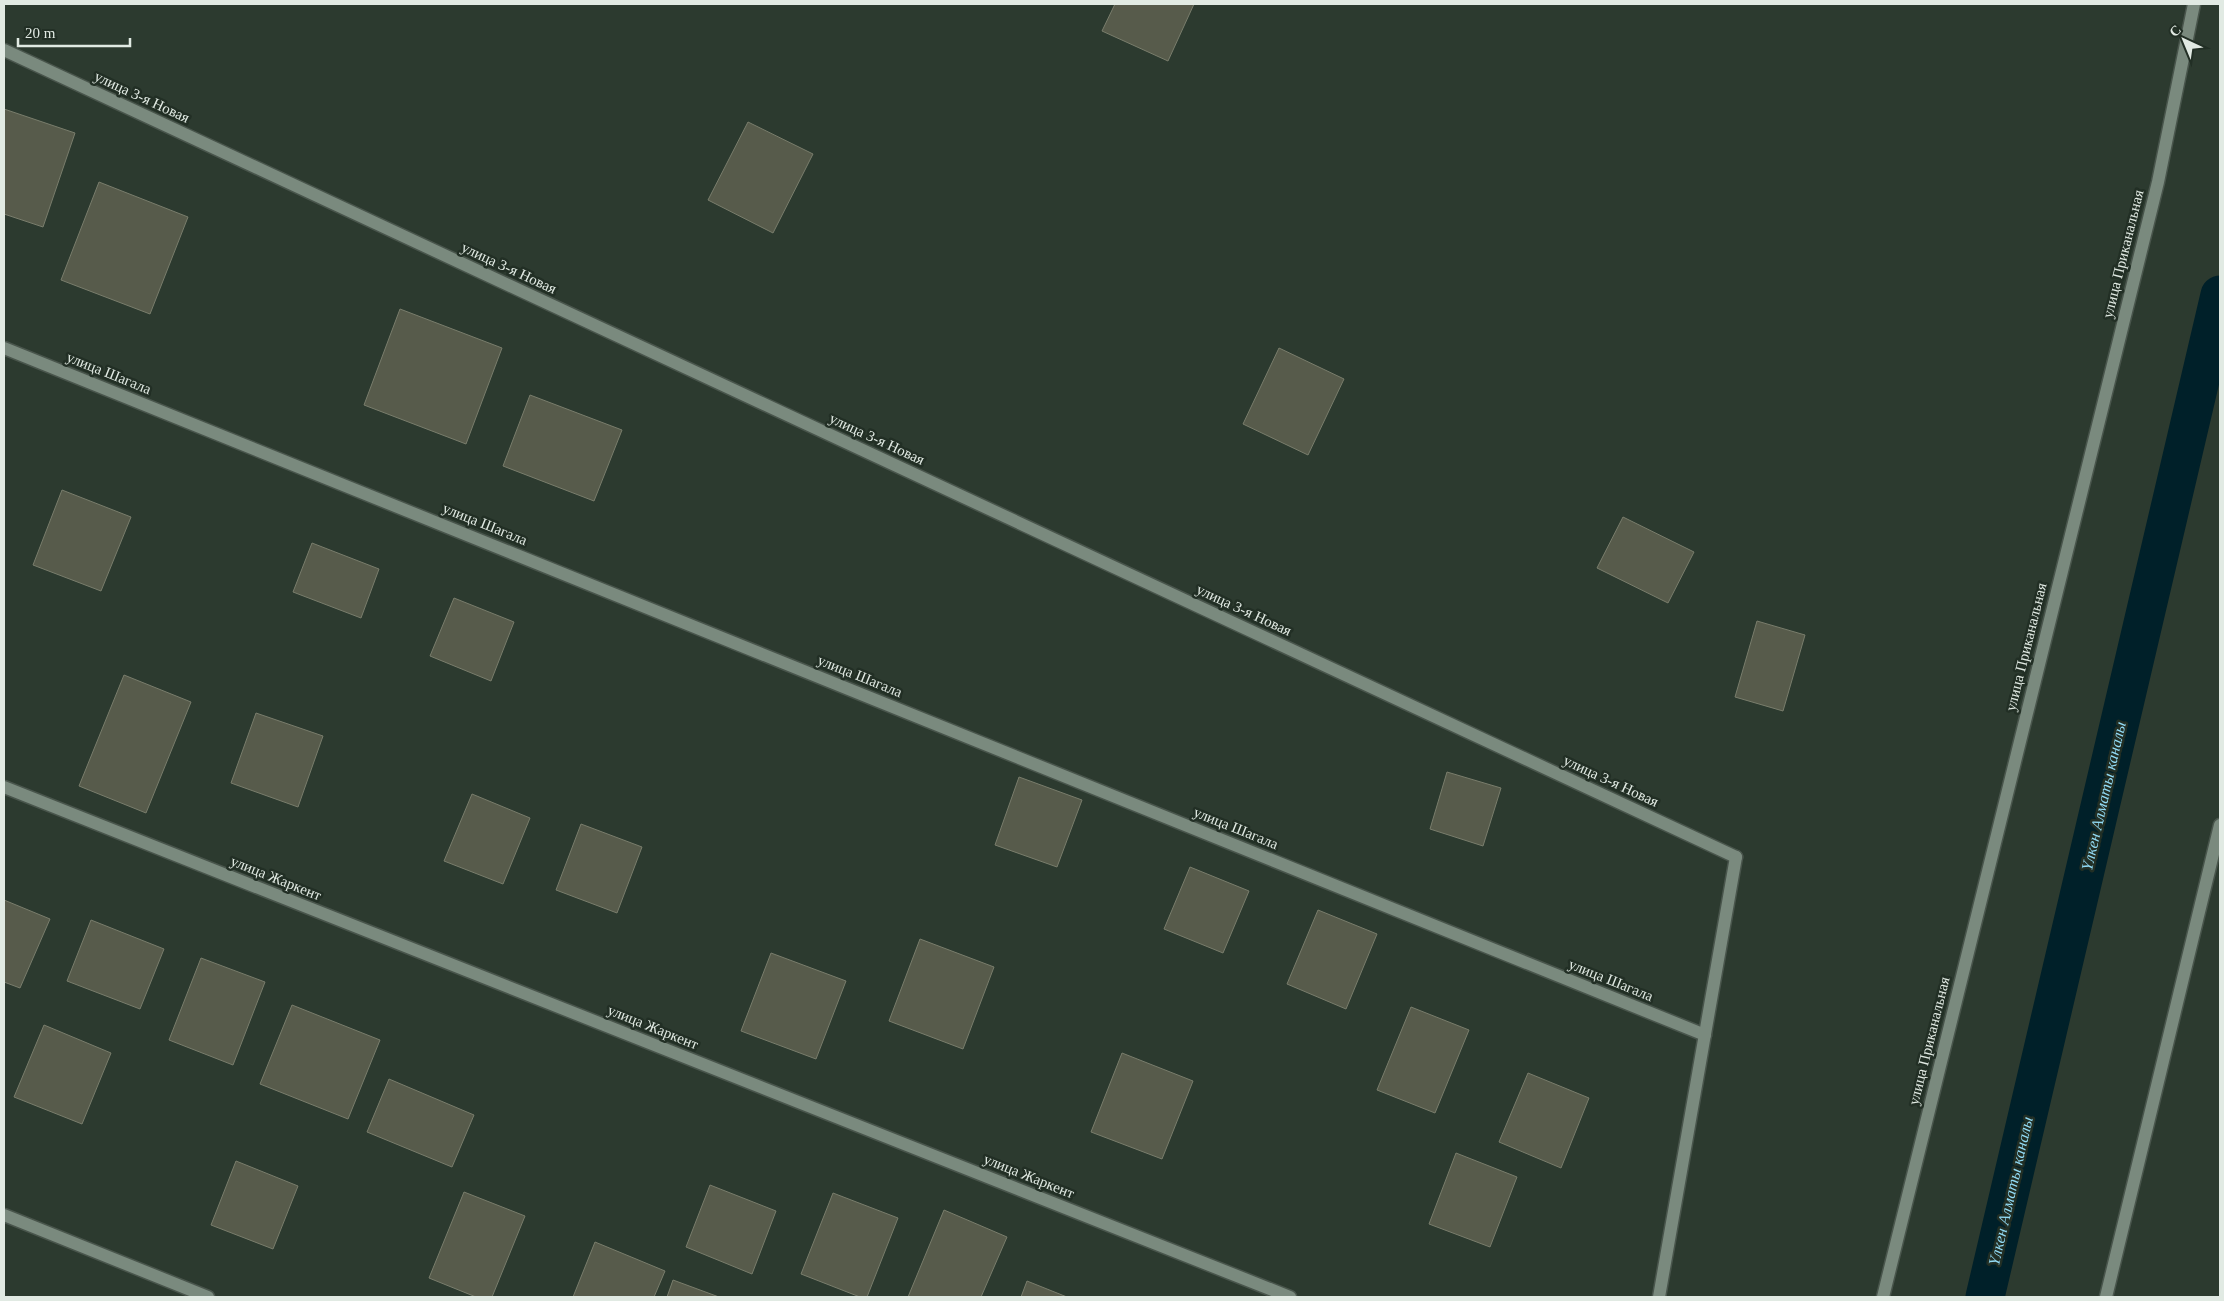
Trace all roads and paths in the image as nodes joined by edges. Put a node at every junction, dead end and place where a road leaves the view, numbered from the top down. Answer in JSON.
{"nodes":[{"id":1,"x":2194,"y":4,"type":"edge"},
{"id":2,"x":4,"y":50,"type":"edge"},
{"id":3,"x":4,"y":348,"type":"edge"},
{"id":4,"x":4,"y":787,"type":"edge"},
{"id":5,"x":2220,"y":825,"type":"edge"},
{"id":6,"x":1705,"y":1035,"type":"junction"},
{"id":7,"x":4,"y":1215,"type":"edge"},
{"id":8,"x":208,"y":1297,"type":"edge"},
{"id":9,"x":1290,"y":1297,"type":"edge"},
{"id":10,"x":1659,"y":1297,"type":"edge"},
{"id":11,"x":1883,"y":1297,"type":"edge"},
{"id":12,"x":2106,"y":1297,"type":"edge"}],
"edges":[{"from":1,"to":11,"type":"street","name":"улица Приканальная"},
{"from":2,"to":6,"type":"street","name":"улица 3-я Новая"},
{"from":3,"to":6,"type":"street","name":"улица Шагала"},
{"from":4,"to":9,"type":"street","name":"улица Жаркент"},
{"from":5,"to":12,"type":"street"},
{"from":6,"to":10,"type":"street"},
{"from":7,"to":8,"type":"street"}]}
